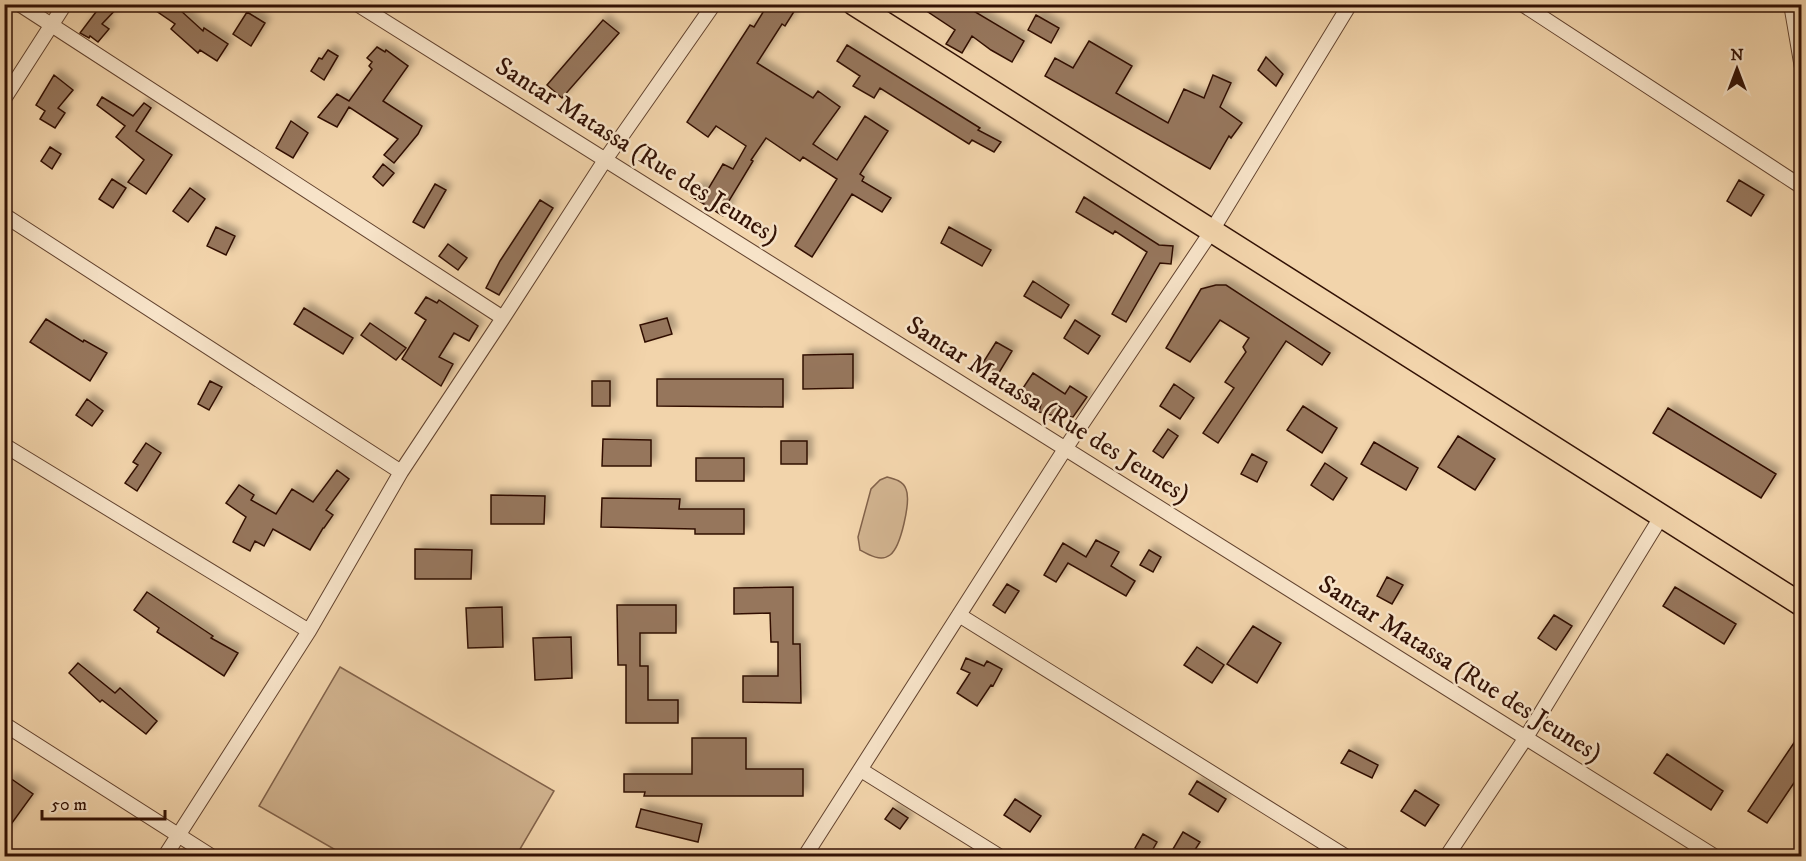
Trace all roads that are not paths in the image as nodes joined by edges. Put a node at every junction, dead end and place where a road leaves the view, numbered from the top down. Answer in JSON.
{"nodes":[{"id":1,"x":19,"y":4,"type":"edge"},
{"id":2,"x":65,"y":4,"type":"edge"},
{"id":3,"x":357,"y":4,"type":"edge"},
{"id":4,"x":714,"y":4,"type":"edge"},
{"id":5,"x":854,"y":4,"type":"edge"},
{"id":6,"x":1350,"y":4,"type":"edge"},
{"id":7,"x":1522,"y":4,"type":"edge"},
{"id":8,"x":1791,"y":4,"type":"edge"},
{"id":9,"x":52,"y":25,"type":"junction"},
{"id":10,"x":1802,"y":68,"type":"edge"},
{"id":11,"x":4,"y":99,"type":"edge"},
{"id":12,"x":605,"y":160,"type":"junction"},
{"id":13,"x":1802,"y":187,"type":"edge"},
{"id":14,"x":4,"y":215,"type":"edge"},
{"id":15,"x":1211,"y":232,"type":"junction"},
{"id":16,"x":503,"y":318,"type":"junction"},
{"id":17,"x":1065,"y":449,"type":"junction"},
{"id":18,"x":6,"y":450,"type":"edge"},
{"id":19,"x":400,"y":472,"type":"junction"},
{"id":20,"x":1661,"y":517,"type":"junction"},
{"id":21,"x":1802,"y":605,"type":"edge"},
{"id":22,"x":959,"y":615,"type":"junction"},
{"id":23,"x":309,"y":631,"type":"junction"},
{"id":24,"x":4,"y":724,"type":"edge"},
{"id":25,"x":1525,"y":739,"type":"junction"},
{"id":26,"x":861,"y":770,"type":"junction"},
{"id":27,"x":179,"y":837,"type":"junction"},
{"id":28,"x":165,"y":856,"type":"edge"},
{"id":29,"x":212,"y":856,"type":"edge"},
{"id":30,"x":805,"y":856,"type":"edge"},
{"id":31,"x":999,"y":856,"type":"edge"},
{"id":32,"x":1345,"y":856,"type":"edge"},
{"id":33,"x":1447,"y":856,"type":"edge"},
{"id":34,"x":1714,"y":856,"type":"edge"}],
"edges":[{"from":1,"to":9,"type":"street"},
{"from":2,"to":9,"type":"street"},
{"from":3,"to":12,"type":"street","name":"Santar Matassa (Rue des Jeunes)"},
{"from":4,"to":12,"type":"street"},
{"from":5,"to":15,"type":"highway"},
{"from":6,"to":15,"type":"street"},
{"from":7,"to":13,"type":"street"},
{"from":8,"to":10,"type":"street"},
{"from":9,"to":11,"type":"street"},
{"from":9,"to":16,"type":"street"},
{"from":12,"to":16,"type":"street"},
{"from":12,"to":17,"type":"street","name":"Santar Matassa (Rue des Jeunes)"},
{"from":14,"to":19,"type":"street"},
{"from":15,"to":17,"type":"street"},
{"from":15,"to":20,"type":"highway"},
{"from":16,"to":19,"type":"street"},
{"from":17,"to":22,"type":"street"},
{"from":17,"to":25,"type":"street","name":"Santar Matassa (Rue des Jeunes)"},
{"from":18,"to":23,"type":"street"},
{"from":19,"to":23,"type":"street"},
{"from":20,"to":21,"type":"highway"},
{"from":20,"to":25,"type":"street"},
{"from":22,"to":26,"type":"street"},
{"from":22,"to":32,"type":"street"},
{"from":23,"to":27,"type":"street"},
{"from":24,"to":27,"type":"street"},
{"from":25,"to":33,"type":"street"},
{"from":25,"to":34,"type":"street","name":"Santar Matassa (Rue des Jeunes)"},
{"from":26,"to":30,"type":"street"},
{"from":26,"to":31,"type":"street"},
{"from":27,"to":28,"type":"street"},
{"from":27,"to":29,"type":"street"}]}
